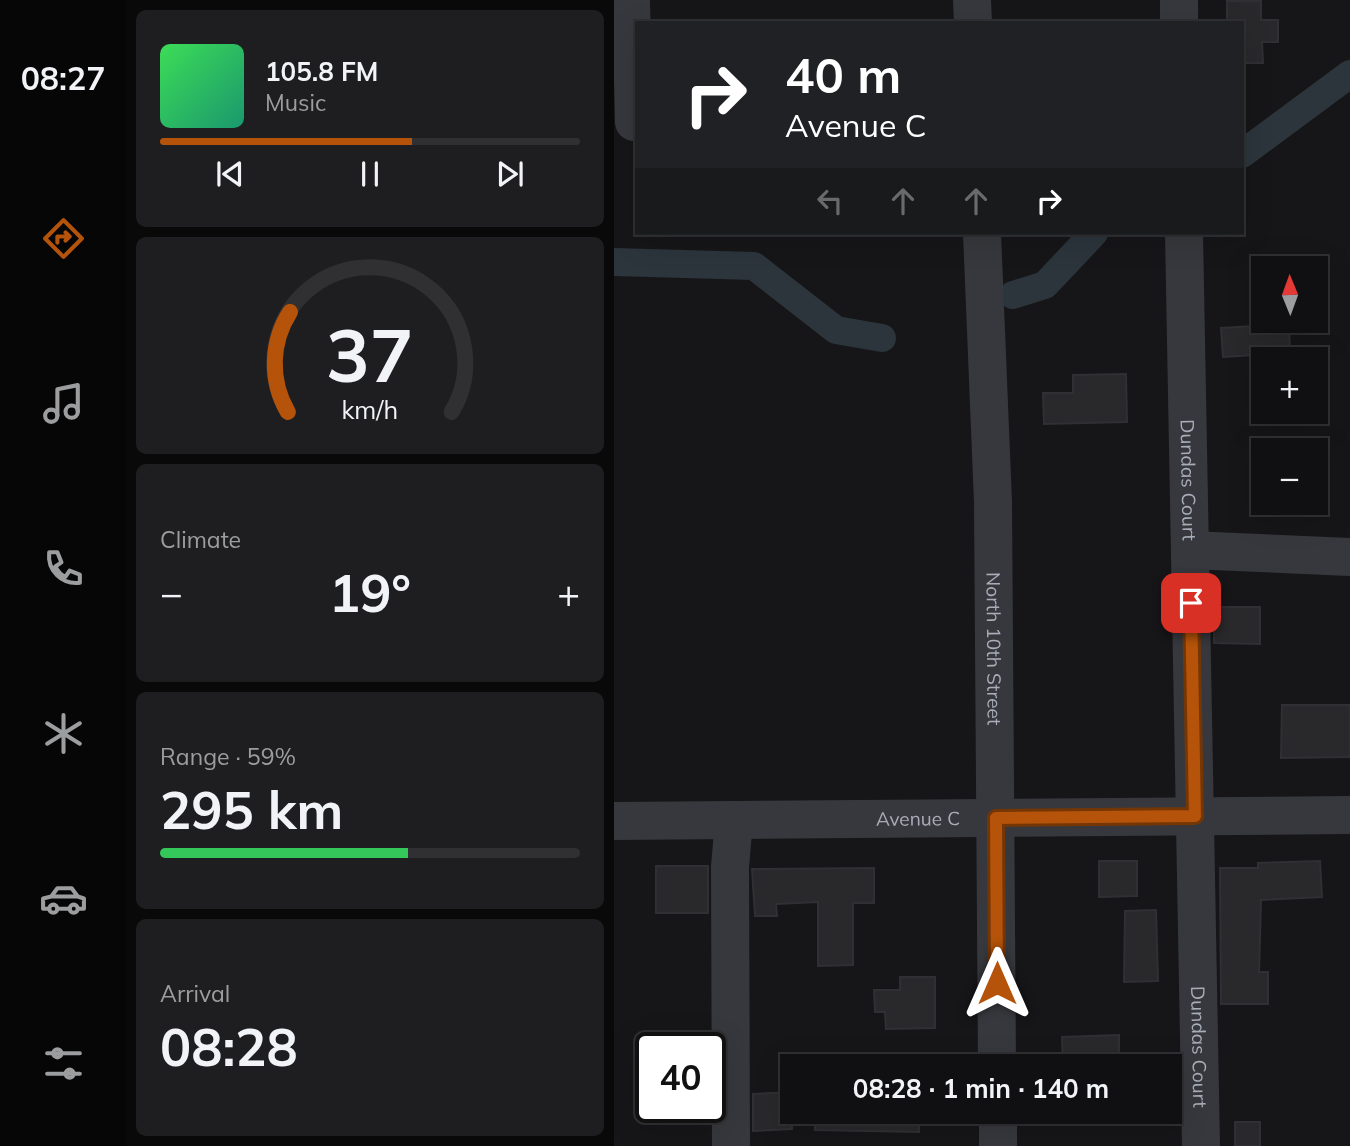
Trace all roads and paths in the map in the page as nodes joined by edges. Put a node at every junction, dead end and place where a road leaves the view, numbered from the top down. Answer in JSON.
{"nodes":[{"id":1,"x":631,"y":0,"type":"edge"},
{"id":2,"x":972,"y":0,"type":"edge"},
{"id":3,"x":1179,"y":0,"type":"edge"},
{"id":4,"x":973,"y":21,"type":"edge"},
{"id":5,"x":1179,"y":21,"type":"edge"},
{"id":6,"x":634,"y":122,"type":"dead end"},
{"id":7,"x":982,"y":235,"type":"edge"},
{"id":8,"x":1184,"y":235,"type":"edge"},
{"id":9,"x":1190,"y":550,"type":"junction"},
{"id":10,"x":1350,"y":556,"type":"edge"},
{"id":11,"x":1350,"y":815,"type":"edge"},
{"id":12,"x":1195,"y":816,"type":"junction"},
{"id":13,"x":996,"y":818,"type":"junction"},
{"id":14,"x":734,"y":820,"type":"junction"},
{"id":15,"x":614,"y":821,"type":"edge"},
{"id":16,"x":997,"y":1054,"type":"edge"},
{"id":17,"x":998,"y":1124,"type":"edge"},
{"id":18,"x":731,"y":1146,"type":"edge"},
{"id":19,"x":998,"y":1146,"type":"edge"},
{"id":20,"x":1201,"y":1146,"type":"edge"}],
"edges":[{"from":1,"to":6,"type":"street"},
{"from":2,"to":4,"type":"street"},
{"from":3,"to":5,"type":"street"},
{"from":7,"to":13,"type":"street","name":"North 10th Street"},
{"from":8,"to":9,"type":"street","name":"Dundas Court"},
{"from":9,"to":10,"type":"street"},
{"from":9,"to":12,"type":"street","name":"Dundas Court"},
{"from":11,"to":12,"type":"street","name":"Avenue C"},
{"from":12,"to":13,"type":"street","name":"Avenue C"},
{"from":12,"to":20,"type":"street","name":"Dundas Court"},
{"from":13,"to":14,"type":"street","name":"Avenue C"},
{"from":13,"to":16,"type":"street","name":"North 10th Street"},
{"from":14,"to":15,"type":"street","name":"Avenue C"},
{"from":14,"to":18,"type":"street"},
{"from":17,"to":19,"type":"street"}]}
